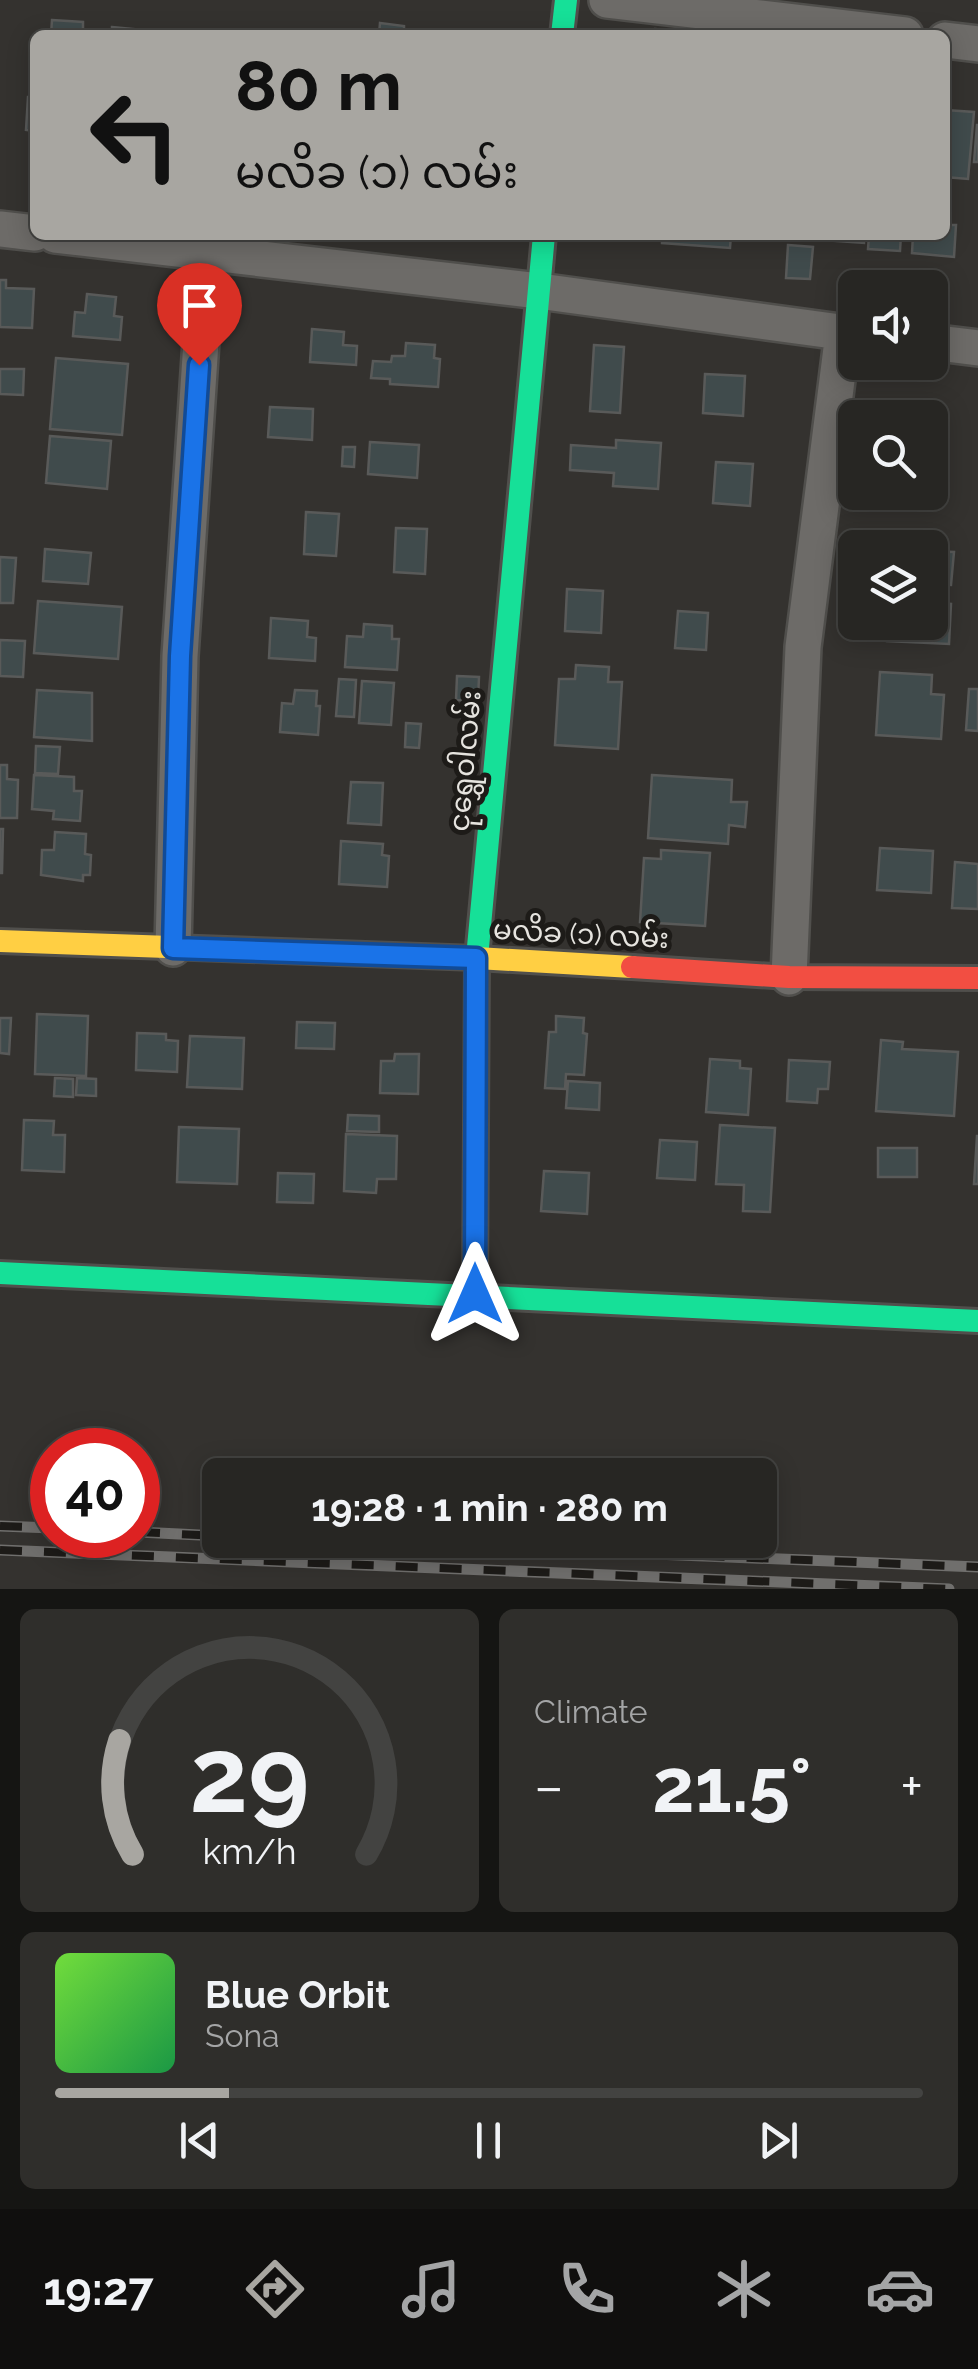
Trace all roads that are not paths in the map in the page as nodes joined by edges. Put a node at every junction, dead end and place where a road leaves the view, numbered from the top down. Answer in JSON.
{"nodes":[{"id":1,"x":566,"y":0,"type":"edge"},
{"id":2,"x":606,"y":0,"type":"edge"},
{"id":3,"x":563,"y":30,"type":"edge"},
{"id":4,"x":862,"y":30,"type":"edge"},
{"id":5,"x":950,"y":41,"type":"edge"},
{"id":6,"x":978,"y":44,"type":"edge"},
{"id":7,"x":0,"y":229,"type":"edge"},
{"id":8,"x":30,"y":232,"type":"edge"},
{"id":9,"x":100,"y":240,"type":"edge"},
{"id":10,"x":544,"y":240,"type":"edge"},
{"id":11,"x":208,"y":252,"type":"junction"},
{"id":12,"x":539,"y":291,"type":"junction"},
{"id":13,"x":838,"y":332,"type":"edge"},
{"id":14,"x":948,"y":344,"type":"edge"},
{"id":15,"x":978,"y":348,"type":"edge"},
{"id":16,"x":842,"y":380,"type":"edge"},
{"id":17,"x":0,"y":941,"type":"edge"},
{"id":18,"x":173,"y":948,"type":"junction"},
{"id":19,"x":476,"y":958,"type":"junction"},
{"id":20,"x":788,"y":976,"type":"junction"},
{"id":21,"x":978,"y":978,"type":"edge"},
{"id":22,"x":0,"y":1274,"type":"edge"},
{"id":23,"x":475,"y":1294,"type":"junction"},
{"id":24,"x":978,"y":1321,"type":"edge"}],
"edges":[{"from":1,"to":3,"type":"street"},
{"from":2,"to":4,"type":"street"},
{"from":5,"to":6,"type":"street"},
{"from":7,"to":8,"type":"street"},
{"from":9,"to":11,"type":"street"},
{"from":10,"to":12,"type":"street","name":"ငုရွှေဝါလမ်း"},
{"from":11,"to":12,"type":"street"},
{"from":11,"to":18,"type":"street"},
{"from":12,"to":13,"type":"street"},
{"from":12,"to":19,"type":"street","name":"ငုရွှေဝါလမ်း"},
{"from":14,"to":15,"type":"street"},
{"from":16,"to":20,"type":"street"},
{"from":17,"to":18,"type":"street","name":"မလိခ (၁) လမ်း"},
{"from":18,"to":19,"type":"street","name":"မလိခ (၁) လမ်း"},
{"from":19,"to":20,"type":"street","name":"မလိခ (၁) လမ်း"},
{"from":19,"to":23,"type":"street","name":"ငုရွှေဝါလမ်း"},
{"from":20,"to":21,"type":"street","name":"မလိခ (၁) လမ်း"},
{"from":22,"to":23,"type":"street"},
{"from":23,"to":24,"type":"street"}]}
